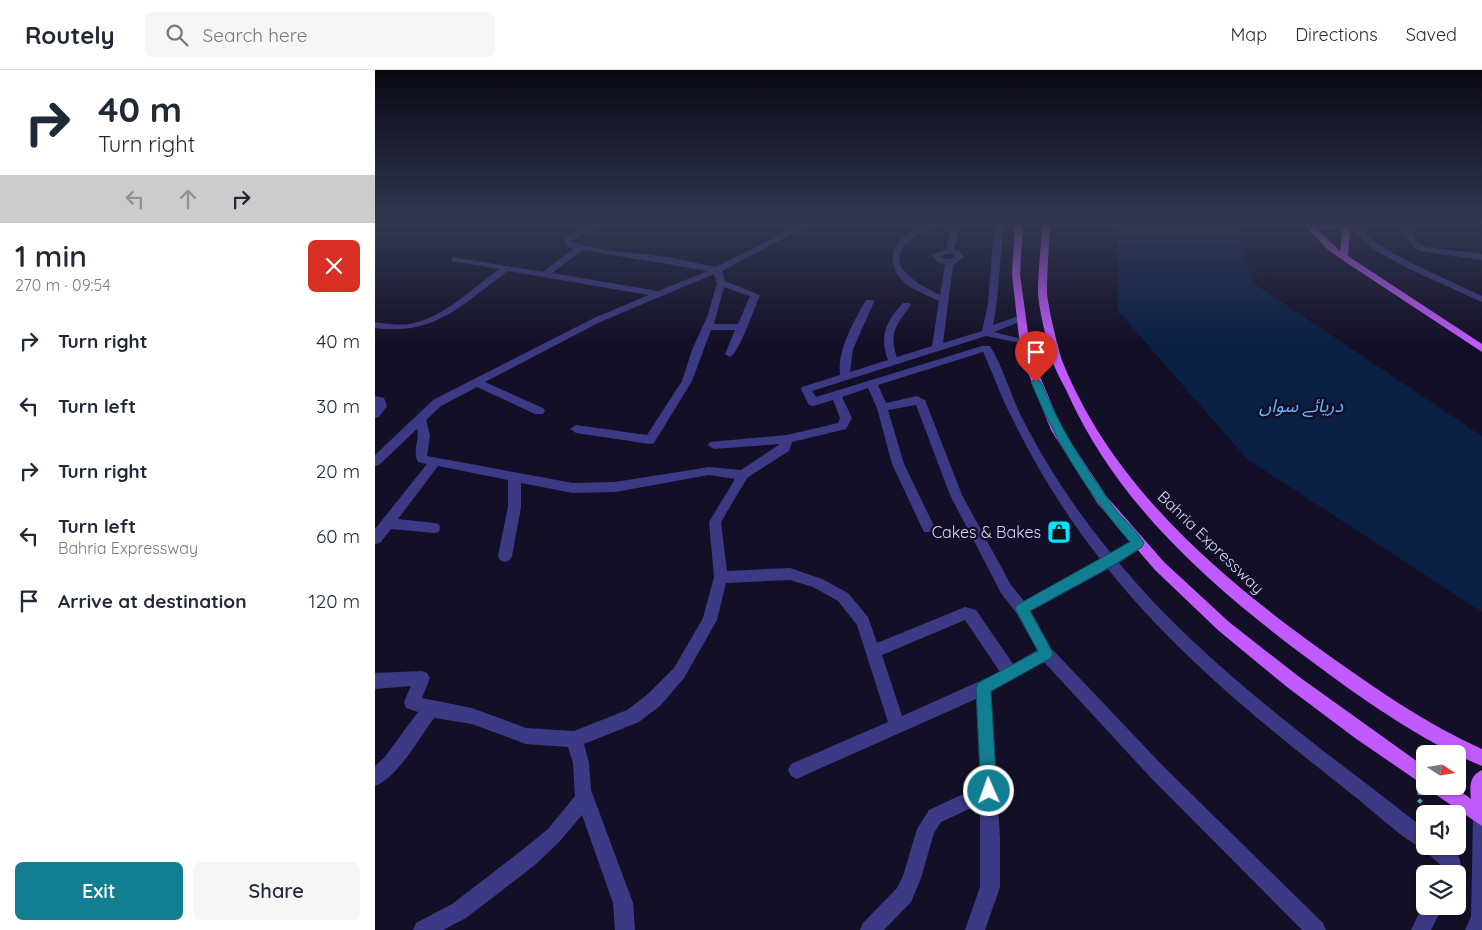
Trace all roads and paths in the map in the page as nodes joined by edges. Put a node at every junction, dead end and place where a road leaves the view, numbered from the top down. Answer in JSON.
{"nodes":[{"id":1,"x":495,"y":265,"type":"edge"},
{"id":2,"x":557,"y":265,"type":"edge"},
{"id":3,"x":693,"y":265,"type":"edge"},
{"id":4,"x":727,"y":265,"type":"edge"},
{"id":5,"x":898,"y":265,"type":"edge"},
{"id":6,"x":949,"y":265,"type":"edge"},
{"id":7,"x":995,"y":265,"type":"edge"},
{"id":8,"x":1017,"y":265,"type":"edge"},
{"id":9,"x":1041,"y":265,"type":"edge"},
{"id":10,"x":1356,"y":265,"type":"edge"},
{"id":11,"x":1407,"y":265,"type":"edge"},
{"id":12,"x":507,"y":267,"type":"junction"},
{"id":13,"x":717,"y":270,"type":"junction"},
{"id":14,"x":545,"y":274,"type":"junction"},
{"id":15,"x":721,"y":282,"type":"junction"},
{"id":16,"x":658,"y":294,"type":"junction"},
{"id":17,"x":1482,"y":299,"type":"edge"},
{"id":18,"x":944,"y":300,"type":"junction"},
{"id":19,"x":869,"y":302,"type":"dead end"},
{"id":20,"x":907,"y":305,"type":"dead end"},
{"id":21,"x":1019,"y":319,"type":"junction"},
{"id":22,"x":375,"y":325,"type":"edge"},
{"id":23,"x":707,"y":327,"type":"junction"},
{"id":24,"x":743,"y":328,"type":"junction"},
{"id":25,"x":985,"y":333,"type":"junction"},
{"id":26,"x":1023,"y":342,"type":"junction"},
{"id":27,"x":937,"y":348,"type":"junction"},
{"id":28,"x":958,"y":349,"type":"junction"},
{"id":29,"x":1482,"y":349,"type":"edge"},
{"id":30,"x":730,"y":354,"type":"dead end"},
{"id":31,"x":894,"y":361,"type":"junction"},
{"id":32,"x":845,"y":376,"type":"junction"},
{"id":33,"x":478,"y":382,"type":"junction"},
{"id":34,"x":872,"y":384,"type":"junction"},
{"id":35,"x":836,"y":395,"type":"junction"},
{"id":36,"x":375,"y":400,"type":"edge"},
{"id":37,"x":882,"y":408,"type":"junction"},
{"id":38,"x":539,"y":411,"type":"dead end"},
{"id":39,"x":375,"y":414,"type":"edge"},
{"id":40,"x":420,"y":418,"type":"junction"},
{"id":41,"x":576,"y":429,"type":"dead end"},
{"id":42,"x":787,"y":439,"type":"junction"},
{"id":43,"x":714,"y":445,"type":"dead end"},
{"id":44,"x":375,"y":462,"type":"edge"},
{"id":45,"x":435,"y":462,"type":"junction"},
{"id":46,"x":743,"y":475,"type":"junction"},
{"id":47,"x":514,"y":477,"type":"junction"},
{"id":48,"x":387,"y":523,"type":"junction"},
{"id":49,"x":434,"y":528,"type":"dead end"},
{"id":50,"x":929,"y":528,"type":"dead end"},
{"id":51,"x":375,"y":539,"type":"edge"},
{"id":52,"x":1138,"y":543,"type":"junction"},
{"id":53,"x":505,"y":556,"type":"dead end"},
{"id":54,"x":1109,"y":562,"type":"junction"},
{"id":55,"x":721,"y":578,"type":"junction"},
{"id":56,"x":1022,"y":609,"type":"junction"},
{"id":57,"x":872,"y":652,"type":"junction"},
{"id":58,"x":1046,"y":653,"type":"junction"},
{"id":59,"x":1011,"y":674,"type":"junction"},
{"id":60,"x":375,"y":681,"type":"edge"},
{"id":61,"x":983,"y":688,"type":"junction"},
{"id":62,"x":430,"y":709,"type":"junction"},
{"id":63,"x":897,"y":725,"type":"junction"},
{"id":64,"x":1435,"y":735,"type":"junction"},
{"id":65,"x":574,"y":739,"type":"junction"},
{"id":66,"x":1443,"y":745,"type":"edge"},
{"id":67,"x":1482,"y":758,"type":"edge"},
{"id":68,"x":797,"y":770,"type":"dead end"},
{"id":69,"x":1416,"y":770,"type":"edge"},
{"id":70,"x":375,"y":777,"type":"edge"},
{"id":71,"x":1482,"y":779,"type":"edge"},
{"id":72,"x":989,"y":791,"type":"junction"},
{"id":73,"x":1450,"y":795,"type":"edge"},
{"id":74,"x":586,"y":797,"type":"junction"},
{"id":75,"x":1418,"y":799,"type":"dead end"},
{"id":76,"x":1424,"y":805,"type":"edge"},
{"id":77,"x":1482,"y":818,"type":"edge"},
{"id":78,"x":1416,"y":833,"type":"edge"},
{"id":79,"x":1443,"y":855,"type":"edge"},
{"id":80,"x":1452,"y":865,"type":"edge"},
{"id":81,"x":1428,"y":915,"type":"edge"},
{"id":82,"x":1479,"y":922,"type":"edge"},
{"id":83,"x":423,"y":930,"type":"edge"},
{"id":84,"x":625,"y":930,"type":"edge"},
{"id":85,"x":870,"y":930,"type":"edge"},
{"id":86,"x":975,"y":930,"type":"edge"},
{"id":87,"x":1316,"y":930,"type":"edge"},
{"id":88,"x":1421,"y":930,"type":"edge"}],
"edges":[{"from":1,"to":12,"type":"street"},
{"from":2,"to":14,"type":"street"},
{"from":3,"to":13,"type":"street"},
{"from":4,"to":13,"type":"street"},
{"from":5,"to":18,"type":"street"},
{"from":6,"to":18,"type":"street"},
{"from":7,"to":25,"type":"street"},
{"from":8,"to":21,"type":"main road"},
{"from":9,"to":64,"type":"main road","name":"Bahria Expressway"},
{"from":10,"to":29,"type":"main road"},
{"from":11,"to":17,"type":"street"},
{"from":12,"to":14,"type":"street"},
{"from":12,"to":22,"type":"street"},
{"from":13,"to":15,"type":"street"},
{"from":13,"to":16,"type":"street"},
{"from":14,"to":16,"type":"street"},
{"from":15,"to":23,"type":"street"},
{"from":15,"to":24,"type":"street"},
{"from":16,"to":33,"type":"street"},
{"from":18,"to":27,"type":"street"},
{"from":19,"to":32,"type":"street"},
{"from":20,"to":31,"type":"street"},
{"from":21,"to":25,"type":"street"},
{"from":21,"to":26,"type":"main road"},
{"from":23,"to":24,"type":"street"},
{"from":23,"to":41,"type":"street"},
{"from":24,"to":30,"type":"street"},
{"from":25,"to":26,"type":"street"},
{"from":25,"to":28,"type":"street"},
{"from":26,"to":52,"type":"main road"},
{"from":27,"to":28,"type":"street"},
{"from":27,"to":31,"type":"street"},
{"from":28,"to":34,"type":"street"},
{"from":28,"to":54,"type":"street"},
{"from":31,"to":32,"type":"street"},
{"from":32,"to":35,"type":"street"},
{"from":33,"to":38,"type":"street"},
{"from":33,"to":40,"type":"street"},
{"from":34,"to":35,"type":"street"},
{"from":34,"to":37,"type":"street"},
{"from":35,"to":42,"type":"street"},
{"from":36,"to":39,"type":"street"},
{"from":37,"to":50,"type":"street"},
{"from":37,"to":56,"type":"street"},
{"from":40,"to":44,"type":"street"},
{"from":40,"to":45,"type":"street"},
{"from":42,"to":43,"type":"street"},
{"from":42,"to":46,"type":"street"},
{"from":45,"to":47,"type":"street"},
{"from":45,"to":48,"type":"street"},
{"from":46,"to":47,"type":"street"},
{"from":46,"to":55,"type":"street"},
{"from":47,"to":53,"type":"street"},
{"from":48,"to":49,"type":"street"},
{"from":48,"to":51,"type":"street"},
{"from":52,"to":54,"type":"street"},
{"from":52,"to":69,"type":"main road"},
{"from":54,"to":56,"type":"street"},
{"from":54,"to":78,"type":"street"},
{"from":55,"to":57,"type":"street"},
{"from":55,"to":65,"type":"street"},
{"from":56,"to":58,"type":"street"},
{"from":57,"to":59,"type":"street"},
{"from":57,"to":63,"type":"street"},
{"from":58,"to":59,"type":"street"},
{"from":58,"to":87,"type":"street"},
{"from":59,"to":61,"type":"street"},
{"from":60,"to":62,"type":"street"},
{"from":61,"to":63,"type":"street"},
{"from":61,"to":72,"type":"street"},
{"from":62,"to":65,"type":"street"},
{"from":62,"to":70,"type":"street"},
{"from":63,"to":68,"type":"street"},
{"from":64,"to":66,"type":"main road"},
{"from":64,"to":67,"type":"main road","name":"Bahria Expressway"},
{"from":65,"to":74,"type":"street"},
{"from":71,"to":77,"type":"main road"},
{"from":72,"to":85,"type":"street"},
{"from":72,"to":86,"type":"street"},
{"from":73,"to":77,"type":"main road"},
{"from":74,"to":83,"type":"street"},
{"from":74,"to":84,"type":"street"},
{"from":75,"to":76,"type":"path"},
{"from":77,"to":82,"type":"street"},
{"from":79,"to":80,"type":"street"},
{"from":81,"to":88,"type":"street"}]}
